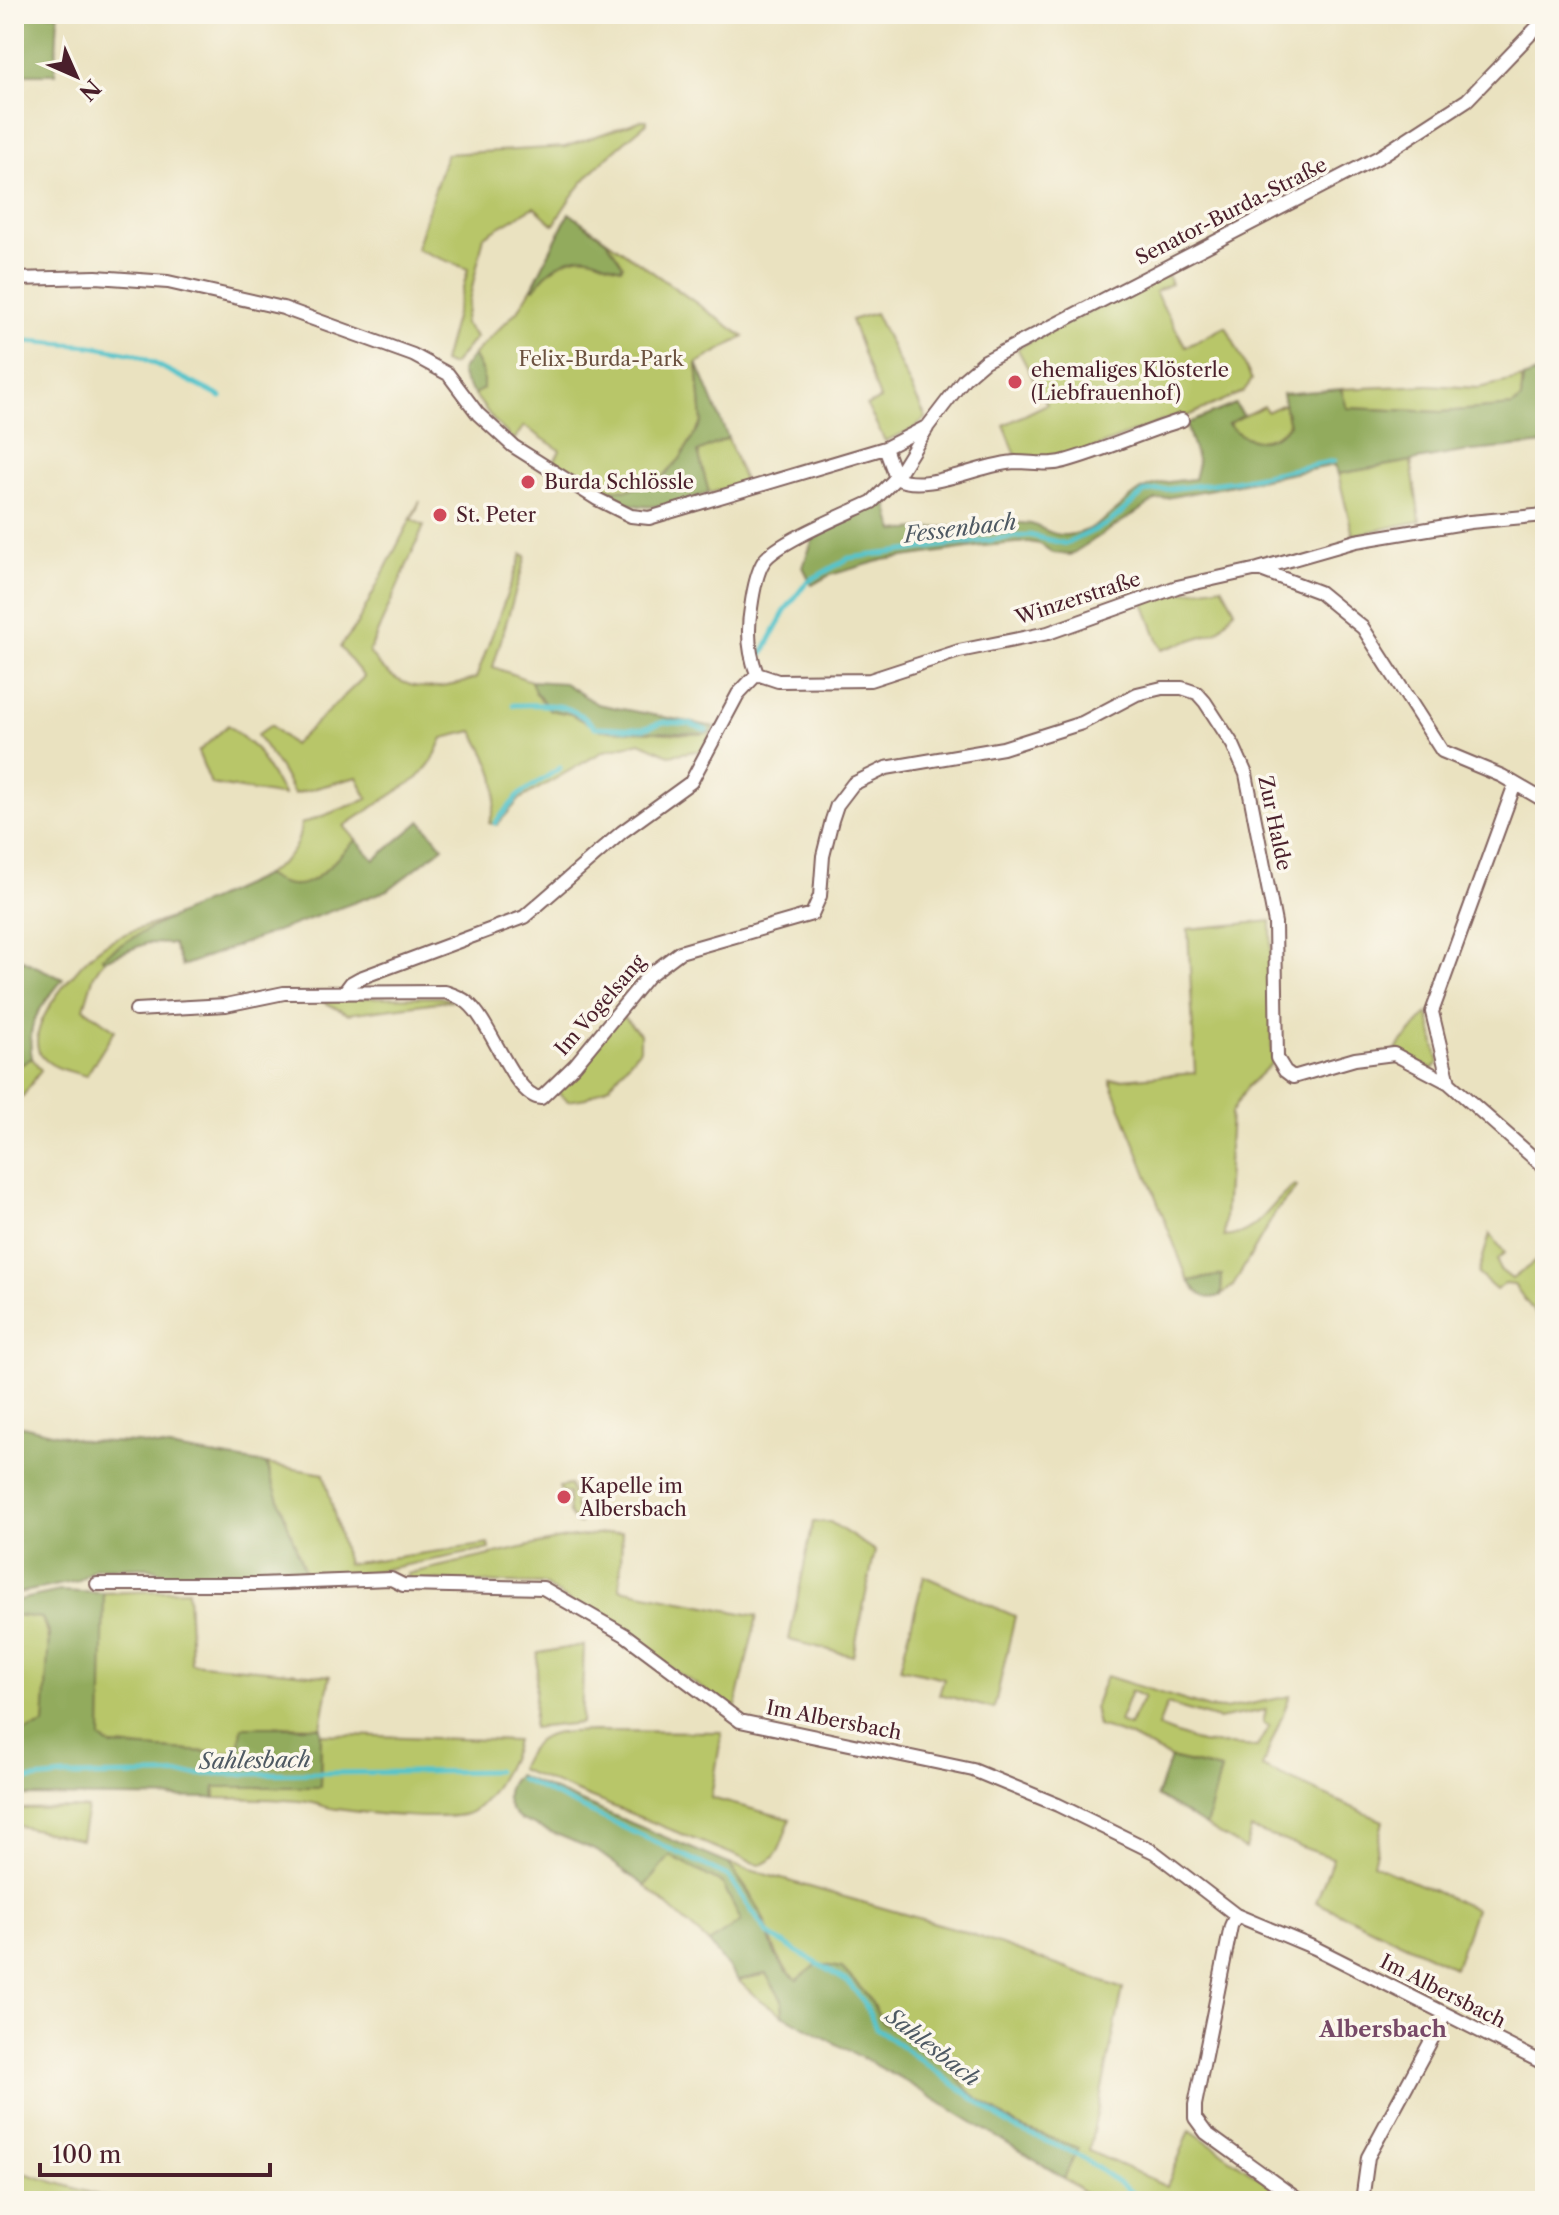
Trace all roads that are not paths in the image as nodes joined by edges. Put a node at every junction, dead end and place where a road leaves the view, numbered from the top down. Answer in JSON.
{"nodes":[{"id":1,"x":1545,"y":19,"type":"edge"},
{"id":2,"x":14,"y":279,"type":"edge"},
{"id":3,"x":1182,"y":420,"type":"dead end"},
{"id":4,"x":928,"y":426,"type":"junction"},
{"id":5,"x":885,"y":448,"type":"junction"},
{"id":6,"x":896,"y":478,"type":"junction"},
{"id":7,"x":1545,"y":515,"type":"edge"},
{"id":8,"x":1258,"y":569,"type":"junction"},
{"id":9,"x":757,"y":674,"type":"junction"},
{"id":10,"x":886,"y":768,"type":"joint"},
{"id":11,"x":1515,"y":784,"type":"junction"},
{"id":12,"x":1545,"y":801,"type":"edge"},
{"id":13,"x":345,"y":991,"type":"junction"},
{"id":14,"x":136,"y":1010,"type":"dead end"},
{"id":15,"x":1449,"y":1083,"type":"junction"},
{"id":16,"x":1545,"y":1168,"type":"edge"},
{"id":17,"x":97,"y":1584,"type":"dead end"},
{"id":18,"x":1236,"y":1915,"type":"junction"},
{"id":19,"x":1445,"y":2015,"type":"junction"},
{"id":20,"x":1545,"y":2064,"type":"edge"},
{"id":21,"x":1300,"y":2201,"type":"edge"},
{"id":22,"x":1362,"y":2201,"type":"edge"}],
"edges":[{"from":1,"to":4,"type":"street","name":"Senator-Burda-Straße"},
{"from":2,"to":5,"type":"street","name":"Senator-Burda-Straße"},
{"from":3,"to":6,"type":"street"},
{"from":4,"to":5,"type":"street","name":"Senator-Burda-Straße"},
{"from":4,"to":6,"type":"street","name":"Senator-Burda-Straße"},
{"from":5,"to":6,"type":"street"},
{"from":6,"to":9,"type":"street"},
{"from":7,"to":8,"type":"street","name":"Winzerstraße"},
{"from":8,"to":9,"type":"street","name":"Winzerstraße"},
{"from":8,"to":11,"type":"street"},
{"from":9,"to":13,"type":"street","name":"Im Vogelsang"},
{"from":10,"to":13,"type":"street","name":"Im Vogelsang"},
{"from":10,"to":15,"type":"street","name":"Zur Halde"},
{"from":11,"to":12,"type":"street"},
{"from":11,"to":15,"type":"street"},
{"from":13,"to":14,"type":"street","name":"Im Vogelsang"},
{"from":15,"to":16,"type":"street","name":"Zur Halde"},
{"from":17,"to":18,"type":"street","name":"Im Albersbach"},
{"from":18,"to":19,"type":"street","name":"Im Albersbach"},
{"from":18,"to":21,"type":"street"},
{"from":19,"to":20,"type":"street","name":"Im Albersbach"},
{"from":19,"to":22,"type":"street"}]}
